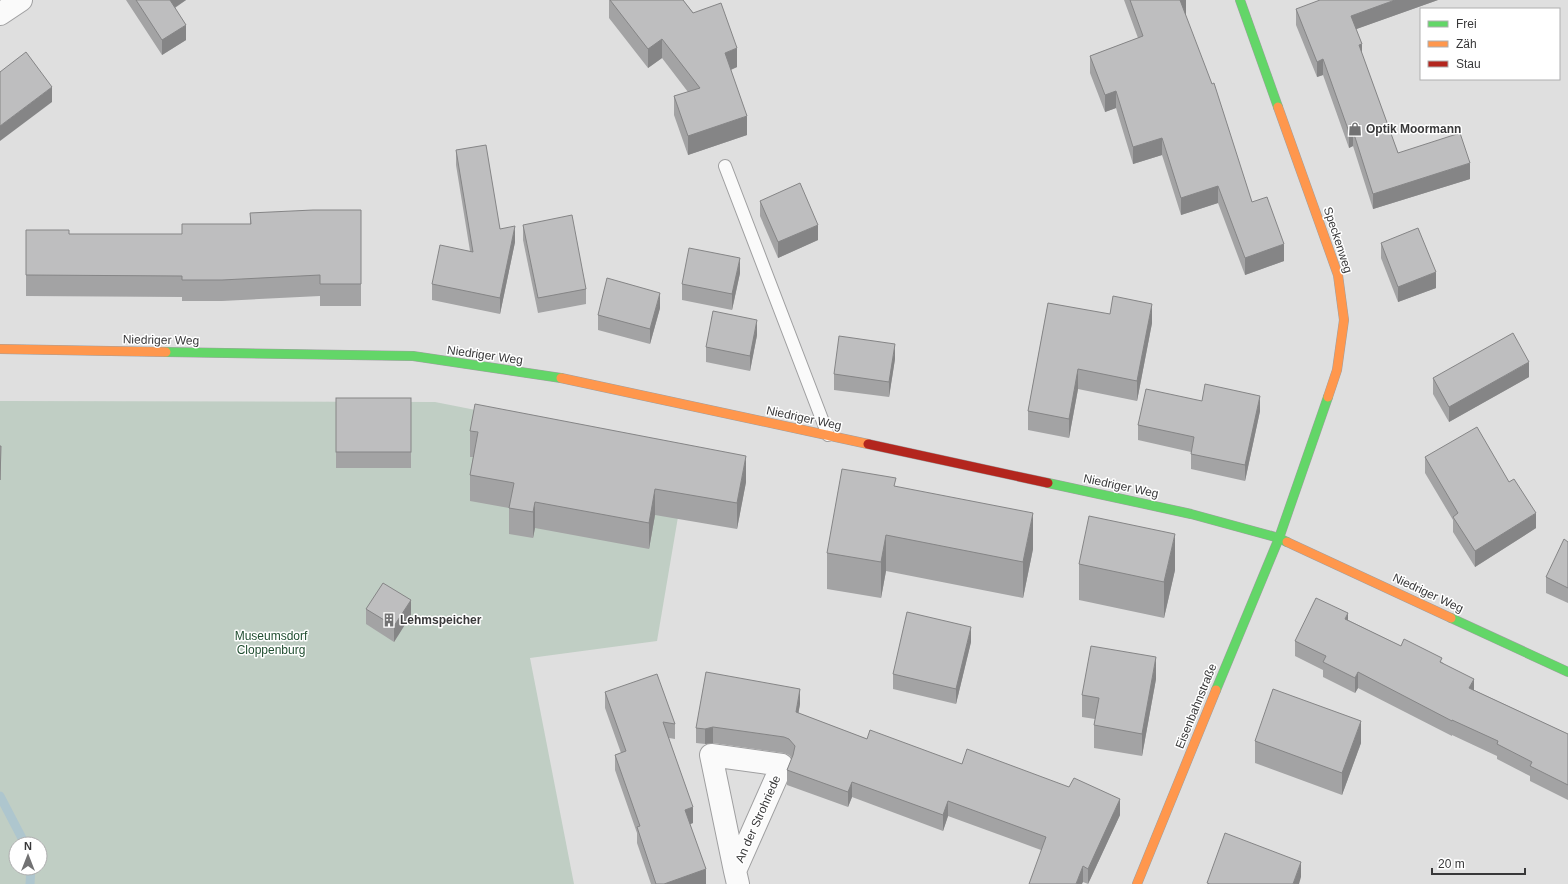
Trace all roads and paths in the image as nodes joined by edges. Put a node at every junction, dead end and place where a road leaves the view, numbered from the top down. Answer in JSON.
{"nodes":[{"id":1,"x":21,"y":0,"type":"edge"},
{"id":2,"x":1240,"y":0,"type":"edge"},
{"id":3,"x":0,"y":14,"type":"edge"},
{"id":4,"x":725,"y":166,"type":"dead end"},
{"id":5,"x":0,"y":349,"type":"edge"},
{"id":6,"x":828,"y":435,"type":"junction"},
{"id":7,"x":1279,"y":538,"type":"junction"},
{"id":8,"x":1568,"y":672,"type":"edge"},
{"id":9,"x":736,"y":877,"type":"edge"},
{"id":10,"x":1137,"y":884,"type":"edge"}],
"edges":[{"from":1,"to":3,"type":"street"},
{"from":2,"to":7,"type":"street","name":"Speckenweg"},
{"from":4,"to":6,"type":"lane"},
{"from":5,"to":6,"type":"street","name":"Niedriger Weg"},
{"from":6,"to":7,"type":"street","name":"Niedriger Weg"},
{"from":7,"to":8,"type":"street","name":"Niedriger Weg"},
{"from":7,"to":10,"type":"street","name":"Eisenbahnstraße"},
{"from":9,"to":9,"type":"street","name":"An der Strohriede"}]}
